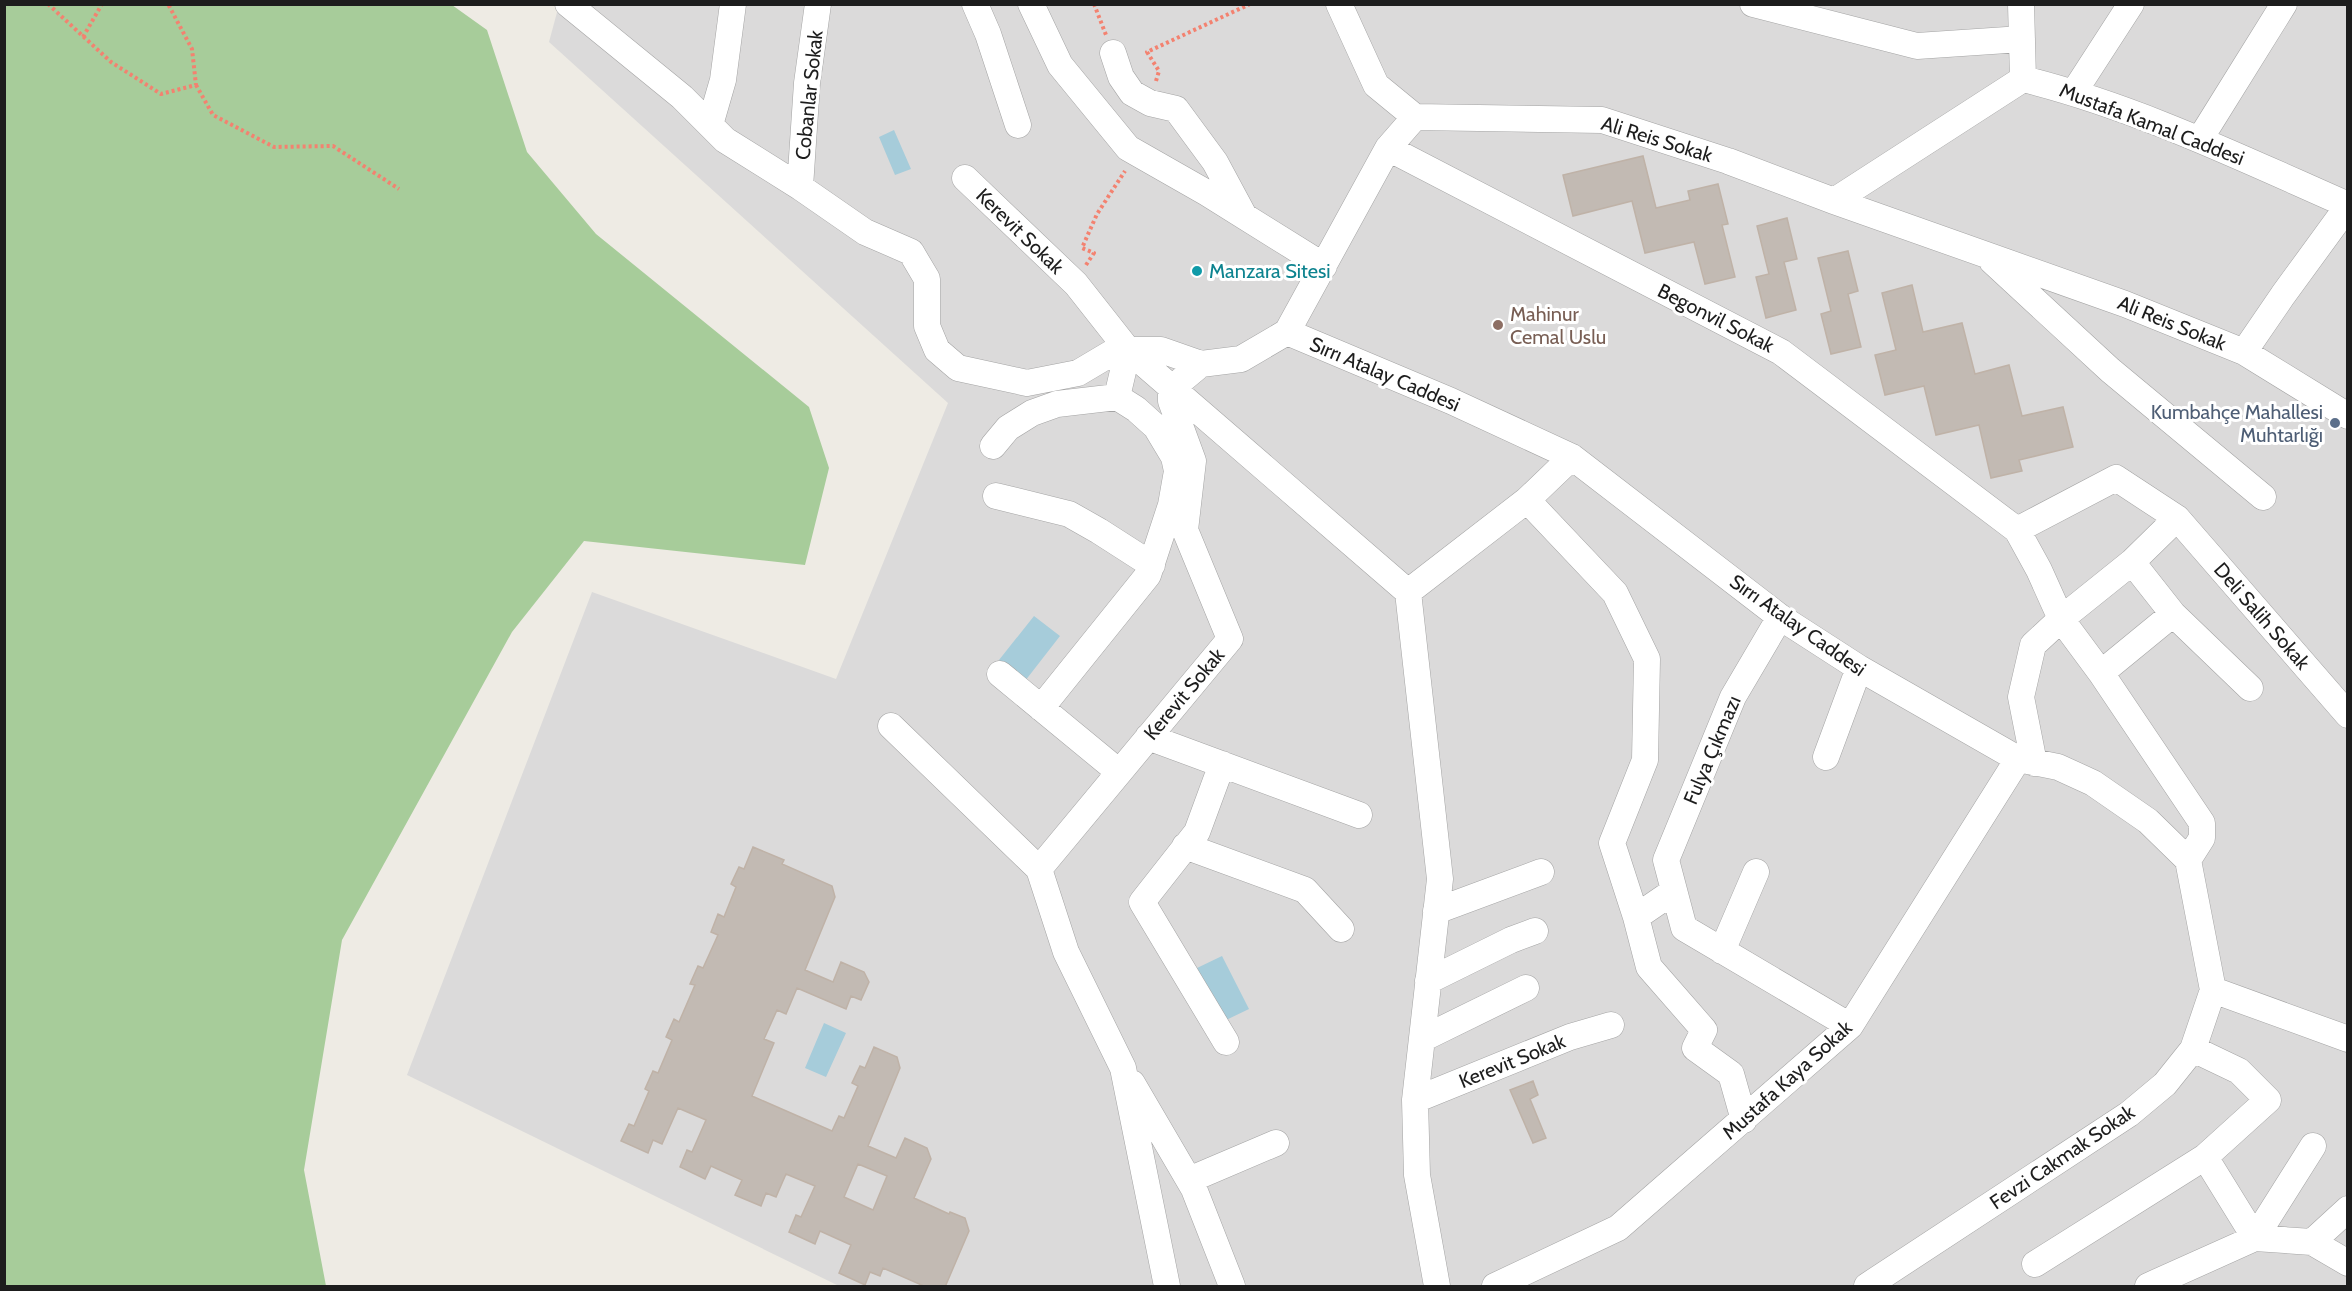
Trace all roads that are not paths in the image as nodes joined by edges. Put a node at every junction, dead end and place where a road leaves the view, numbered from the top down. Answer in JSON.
{"nodes":[{"id":1,"x":568,"y":4,"type":"edge"},
{"id":2,"x":733,"y":4,"type":"edge"},
{"id":3,"x":818,"y":4,"type":"edge"},
{"id":4,"x":975,"y":4,"type":"edge"},
{"id":5,"x":1031,"y":4,"type":"edge"},
{"id":6,"x":1339,"y":4,"type":"edge"},
{"id":7,"x":1753,"y":4,"type":"edge"},
{"id":8,"x":2021,"y":4,"type":"edge"},
{"id":9,"x":2131,"y":4,"type":"edge"},
{"id":10,"x":2284,"y":4,"type":"edge"},
{"id":11,"x":2022,"y":39,"type":"junction"},
{"id":12,"x":1113,"y":53,"type":"road end"},
{"id":13,"x":2023,"y":79,"type":"junction"},
{"id":14,"x":2074,"y":92,"type":"junction"},
{"id":15,"x":1415,"y":117,"type":"junction"},
{"id":16,"x":710,"y":125,"type":"junction"},
{"id":17,"x":1018,"y":125,"type":"dead end"},
{"id":18,"x":2200,"y":140,"type":"junction"},
{"id":19,"x":1388,"y":148,"type":"junction"},
{"id":20,"x":965,"y":178,"type":"dead end"},
{"id":21,"x":800,"y":187,"type":"junction"},
{"id":22,"x":1834,"y":201,"type":"junction"},
{"id":23,"x":2348,"y":205,"type":"edge"},
{"id":24,"x":1244,"y":216,"type":"junction"},
{"id":25,"x":1985,"y":255,"type":"junction"},
{"id":26,"x":1324,"y":266,"type":"junction"},
{"id":27,"x":1287,"y":332,"type":"junction"},
{"id":28,"x":1128,"y":350,"type":"junction"},
{"id":29,"x":2244,"y":352,"type":"junction"},
{"id":30,"x":1201,"y":364,"type":"junction"},
{"id":31,"x":1171,"y":389,"type":"junction"},
{"id":32,"x":1117,"y":397,"type":"junction"},
{"id":33,"x":2348,"y":416,"type":"edge"},
{"id":34,"x":993,"y":446,"type":"dead end"},
{"id":35,"x":1572,"y":457,"type":"junction"},
{"id":36,"x":996,"y":496,"type":"dead end"},
{"id":37,"x":2263,"y":497,"type":"dead end"},
{"id":38,"x":1527,"y":500,"type":"junction"},
{"id":39,"x":2177,"y":518,"type":"junction"},
{"id":40,"x":2017,"y":530,"type":"junction"},
{"id":41,"x":2132,"y":562,"type":"junction"},
{"id":42,"x":1152,"y":566,"type":"junction"},
{"id":43,"x":1408,"y":592,"type":"junction"},
{"id":44,"x":2173,"y":614,"type":"junction"},
{"id":45,"x":1780,"y":617,"type":"junction"},
{"id":46,"x":2061,"y":619,"type":"junction"},
{"id":47,"x":1859,"y":668,"type":"junction"},
{"id":48,"x":2101,"y":673,"type":"junction"},
{"id":49,"x":1000,"y":674,"type":"dead end"},
{"id":50,"x":2250,"y":688,"type":"dead end"},
{"id":51,"x":1041,"y":708,"type":"junction"},
{"id":52,"x":2348,"y":715,"type":"edge"},
{"id":53,"x":891,"y":726,"type":"dead end"},
{"id":54,"x":1148,"y":737,"type":"junction"},
{"id":55,"x":1826,"y":758,"type":"dead end"},
{"id":56,"x":2026,"y":761,"type":"junction"},
{"id":57,"x":1222,"y":764,"type":"junction"},
{"id":58,"x":1119,"y":772,"type":"junction"},
{"id":59,"x":1359,"y":814,"type":"dead end"},
{"id":60,"x":1185,"y":846,"type":"junction"},
{"id":61,"x":2188,"y":860,"type":"junction"},
{"id":62,"x":1039,"y":869,"type":"junction"},
{"id":63,"x":1541,"y":872,"type":"dead end"},
{"id":64,"x":1756,"y":872,"type":"dead end"},
{"id":65,"x":1674,"y":891,"type":"junction"},
{"id":66,"x":1436,"y":911,"type":"junction"},
{"id":67,"x":1636,"y":917,"type":"junction"},
{"id":68,"x":1341,"y":929,"type":"dead end"},
{"id":69,"x":1535,"y":931,"type":"dead end"},
{"id":70,"x":1722,"y":951,"type":"junction"},
{"id":71,"x":1428,"y":981,"type":"junction"},
{"id":72,"x":1526,"y":988,"type":"dead end"},
{"id":73,"x":2213,"y":990,"type":"junction"},
{"id":74,"x":1611,"y":1025,"type":"dead end"},
{"id":75,"x":1850,"y":1026,"type":"junction"},
{"id":76,"x":1422,"y":1039,"type":"junction"},
{"id":77,"x":2348,"y":1040,"type":"edge"},
{"id":78,"x":1226,"y":1042,"type":"dead end"},
{"id":79,"x":2193,"y":1049,"type":"junction"},
{"id":80,"x":1123,"y":1068,"type":"junction"},
{"id":81,"x":1415,"y":1100,"type":"junction"},
{"id":82,"x":1744,"y":1120,"type":"junction"},
{"id":83,"x":1276,"y":1143,"type":"dead end"},
{"id":84,"x":2313,"y":1146,"type":"dead end"},
{"id":85,"x":2205,"y":1157,"type":"junction"},
{"id":86,"x":1189,"y":1180,"type":"junction"},
{"id":87,"x":2348,"y":1209,"type":"edge"},
{"id":88,"x":2255,"y":1238,"type":"junction"},
{"id":89,"x":2313,"y":1242,"type":"junction"},
{"id":90,"x":2348,"y":1263,"type":"edge"},
{"id":91,"x":2035,"y":1264,"type":"dead end"},
{"id":92,"x":1167,"y":1287,"type":"edge"},
{"id":93,"x":1232,"y":1287,"type":"edge"},
{"id":94,"x":1437,"y":1287,"type":"edge"},
{"id":95,"x":1495,"y":1287,"type":"edge"},
{"id":96,"x":1867,"y":1287,"type":"edge"},
{"id":97,"x":2148,"y":1287,"type":"edge"}],
"edges":[{"from":1,"to":16,"type":"street"},
{"from":2,"to":16,"type":"street"},
{"from":3,"to":21,"type":"street","name":"Cobanlar Sokak"},
{"from":4,"to":17,"type":"street"},
{"from":5,"to":24,"type":"street"},
{"from":6,"to":15,"type":"street"},
{"from":7,"to":11,"type":"street"},
{"from":8,"to":11,"type":"street"},
{"from":9,"to":14,"type":"street"},
{"from":10,"to":18,"type":"street"},
{"from":11,"to":13,"type":"street"},
{"from":12,"to":24,"type":"street"},
{"from":13,"to":14,"type":"street","name":"Mustafa Kamal Caddesi"},
{"from":13,"to":22,"type":"street"},
{"from":14,"to":18,"type":"street","name":"Mustafa Kamal Caddesi"},
{"from":15,"to":19,"type":"street"},
{"from":15,"to":22,"type":"street","name":"Ali Reis Sokak"},
{"from":16,"to":21,"type":"street"},
{"from":18,"to":23,"type":"street","name":"Mustafa Kamal Caddesi"},
{"from":19,"to":26,"type":"street"},
{"from":19,"to":40,"type":"street","name":"Begonvil Sokak"},
{"from":20,"to":28,"type":"street","name":"Kerevit Sokak"},
{"from":21,"to":28,"type":"street"},
{"from":22,"to":25,"type":"street","name":"Ali Reis Sokak"},
{"from":23,"to":29,"type":"street"},
{"from":24,"to":26,"type":"street"},
{"from":25,"to":29,"type":"street","name":"Ali Reis Sokak"},
{"from":25,"to":37,"type":"street","name":"Ali Reis Sokak"},
{"from":26,"to":27,"type":"street"},
{"from":27,"to":30,"type":"street"},
{"from":27,"to":35,"type":"street","name":"Sırrı Atalay Caddesi"},
{"from":28,"to":30,"type":"street"},
{"from":28,"to":31,"type":"street","name":"Kerevit Sokak"},
{"from":28,"to":32,"type":"street"},
{"from":29,"to":33,"type":"street","name":"Ali Reis Sokak"},
{"from":30,"to":31,"type":"street"},
{"from":31,"to":43,"type":"street","name":"Kerevit Sokak"},
{"from":31,"to":54,"type":"street","name":"Kerevit Sokak"},
{"from":32,"to":34,"type":"street"},
{"from":32,"to":42,"type":"street"},
{"from":35,"to":38,"type":"street"},
{"from":35,"to":45,"type":"street","name":"Sırrı Atalay Caddesi"},
{"from":36,"to":42,"type":"street"},
{"from":38,"to":43,"type":"street"},
{"from":38,"to":67,"type":"street"},
{"from":39,"to":40,"type":"street","name":"Deli Salih Sokak"},
{"from":39,"to":41,"type":"street"},
{"from":39,"to":52,"type":"street","name":"Deli Salih Sokak"},
{"from":40,"to":46,"type":"street"},
{"from":41,"to":44,"type":"street"},
{"from":41,"to":46,"type":"street"},
{"from":42,"to":51,"type":"street"},
{"from":43,"to":66,"type":"street"},
{"from":44,"to":48,"type":"street"},
{"from":44,"to":50,"type":"street"},
{"from":45,"to":47,"type":"street","name":"Sırrı Atalay Caddesi"},
{"from":45,"to":65,"type":"street","name":"Fulya Çıkmazı"},
{"from":46,"to":48,"type":"street"},
{"from":46,"to":56,"type":"street"},
{"from":47,"to":55,"type":"street"},
{"from":47,"to":56,"type":"street","name":"Sırrı Atalay Caddesi"},
{"from":48,"to":61,"type":"street"},
{"from":49,"to":51,"type":"street"},
{"from":51,"to":58,"type":"street"},
{"from":53,"to":62,"type":"street"},
{"from":54,"to":57,"type":"street"},
{"from":54,"to":58,"type":"street","name":"Kerevit Sokak"},
{"from":56,"to":61,"type":"street","name":"Sırrı Atalay Caddesi"},
{"from":56,"to":75,"type":"street","name":"Mustafa Kaya Sokak"},
{"from":57,"to":59,"type":"street"},
{"from":57,"to":60,"type":"street"},
{"from":58,"to":62,"type":"street","name":"Kerevit Sokak"},
{"from":60,"to":68,"type":"street"},
{"from":60,"to":78,"type":"street"},
{"from":61,"to":73,"type":"street"},
{"from":62,"to":80,"type":"street"},
{"from":63,"to":66,"type":"street"},
{"from":64,"to":70,"type":"street"},
{"from":65,"to":67,"type":"street"},
{"from":65,"to":70,"type":"street","name":"Fulya Çıkmazı"},
{"from":66,"to":71,"type":"street"},
{"from":67,"to":82,"type":"street"},
{"from":69,"to":71,"type":"street"},
{"from":70,"to":75,"type":"street","name":"Fulya Çıkmazı"},
{"from":71,"to":76,"type":"street"},
{"from":72,"to":76,"type":"street"},
{"from":73,"to":77,"type":"street"},
{"from":73,"to":79,"type":"street","name":"Fevzi Cakmak Sokak"},
{"from":74,"to":81,"type":"street","name":"Kerevit Sokak"},
{"from":75,"to":82,"type":"street","name":"Mustafa Kaya Sokak"},
{"from":76,"to":81,"type":"street"},
{"from":79,"to":85,"type":"street"},
{"from":79,"to":96,"type":"street","name":"Fevzi Cakmak Sokak"},
{"from":80,"to":86,"type":"street"},
{"from":80,"to":92,"type":"street"},
{"from":81,"to":94,"type":"street"},
{"from":82,"to":95,"type":"street","name":"Mustafa Kaya Sokak"},
{"from":83,"to":86,"type":"street"},
{"from":84,"to":88,"type":"street"},
{"from":85,"to":88,"type":"street"},
{"from":85,"to":91,"type":"street"},
{"from":86,"to":93,"type":"street"},
{"from":87,"to":89,"type":"street"},
{"from":88,"to":89,"type":"street"},
{"from":88,"to":97,"type":"street"},
{"from":89,"to":90,"type":"street"}]}
